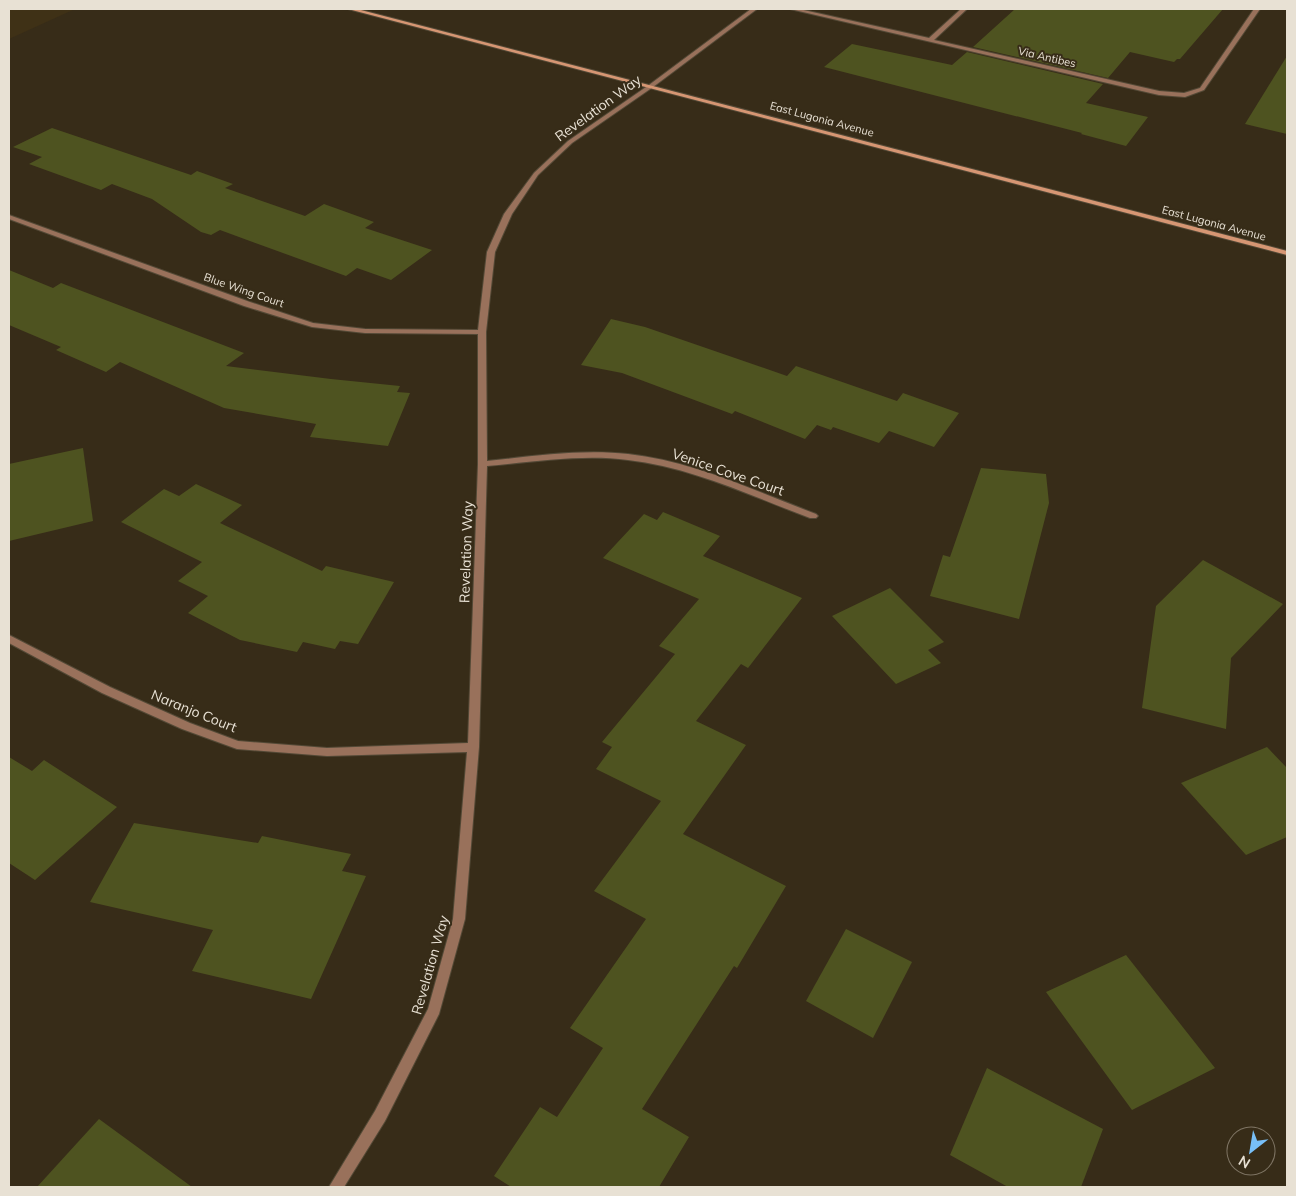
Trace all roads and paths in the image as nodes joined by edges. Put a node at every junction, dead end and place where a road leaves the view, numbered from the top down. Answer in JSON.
{"nodes":[{"id":1,"x":352,"y":9,"type":"edge"},
{"id":2,"x":754,"y":9,"type":"edge"},
{"id":3,"x":793,"y":9,"type":"edge"},
{"id":4,"x":964,"y":9,"type":"edge"},
{"id":5,"x":1257,"y":9,"type":"edge"},
{"id":6,"x":931,"y":39,"type":"junction"},
{"id":7,"x":651,"y":86,"type":"junction"},
{"id":8,"x":9,"y":217,"type":"edge"},
{"id":9,"x":1287,"y":253,"type":"edge"},
{"id":10,"x":482,"y":332,"type":"junction"},
{"id":11,"x":482,"y":464,"type":"junction"},
{"id":12,"x":813,"y":516,"type":"dead end"},
{"id":13,"x":9,"y":639,"type":"edge"},
{"id":14,"x":473,"y":747,"type":"junction"},
{"id":15,"x":336,"y":1187,"type":"edge"}],
"edges":[{"from":1,"to":7,"type":"main road","name":"East Lugonia Avenue"},
{"from":2,"to":7,"type":"street","name":"Revelation Way"},
{"from":3,"to":6,"type":"street","name":"Via Antibes"},
{"from":4,"to":6,"type":"street"},
{"from":5,"to":6,"type":"street","name":"Via Antibes"},
{"from":7,"to":9,"type":"main road","name":"East Lugonia Avenue"},
{"from":7,"to":10,"type":"street","name":"Revelation Way"},
{"from":8,"to":10,"type":"street","name":"Blue Wing Court"},
{"from":10,"to":11,"type":"street","name":"Revelation Way"},
{"from":11,"to":12,"type":"street","name":"Venice Cove Court"},
{"from":11,"to":14,"type":"street","name":"Revelation Way"},
{"from":13,"to":14,"type":"street","name":"Naranjo Court"},
{"from":14,"to":15,"type":"street","name":"Revelation Way"}]}
